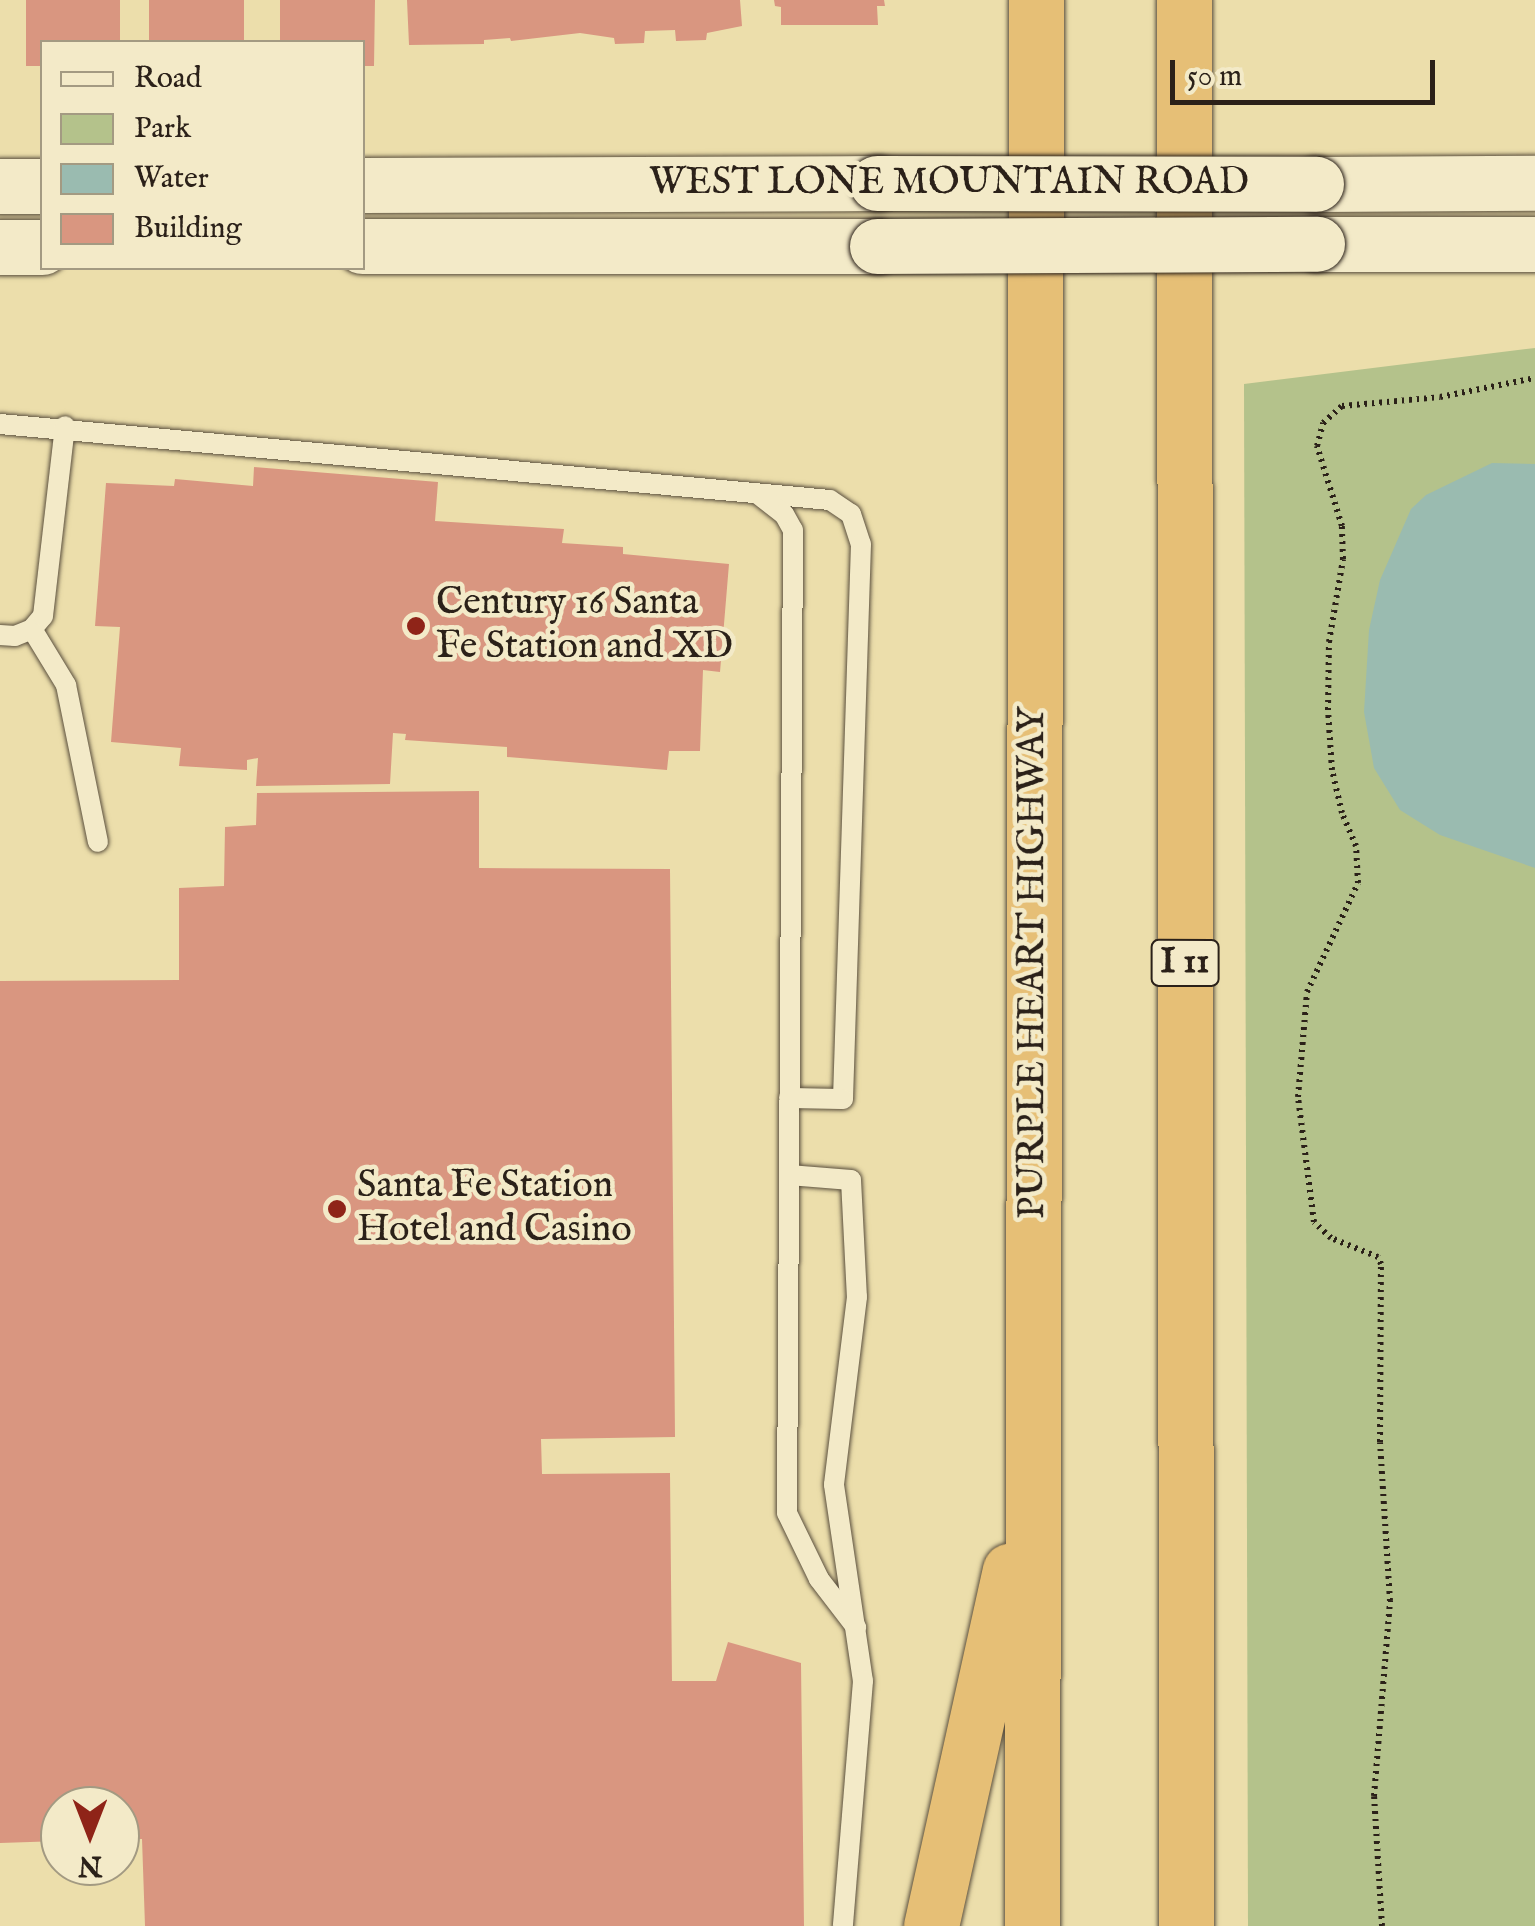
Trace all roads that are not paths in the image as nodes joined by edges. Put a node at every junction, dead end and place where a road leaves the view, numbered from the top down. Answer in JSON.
{"nodes":[{"id":1,"x":1036,"y":0,"type":"edge"},
{"id":2,"x":1184,"y":0,"type":"edge"},
{"id":3,"x":1535,"y":183,"type":"edge"},
{"id":4,"x":365,"y":185,"type":"edge"},
{"id":5,"x":0,"y":186,"type":"edge"},
{"id":6,"x":40,"y":186,"type":"edge"},
{"id":7,"x":1535,"y":244,"type":"edge"},
{"id":8,"x":365,"y":246,"type":"edge"},
{"id":9,"x":0,"y":247,"type":"edge"},
{"id":10,"x":40,"y":247,"type":"edge"},
{"id":11,"x":0,"y":424,"type":"edge"},
{"id":12,"x":65,"y":426,"type":"junction"},
{"id":13,"x":757,"y":493,"type":"junction"},
{"id":14,"x":32,"y":628,"type":"junction"},
{"id":15,"x":0,"y":634,"type":"edge"},
{"id":16,"x":98,"y":842,"type":"dead end"},
{"id":17,"x":790,"y":1098,"type":"junction"},
{"id":18,"x":789,"y":1175,"type":"junction"},
{"id":19,"x":1033,"y":1470,"type":"junction"},
{"id":20,"x":856,"y":1626,"type":"junction"},
{"id":21,"x":842,"y":1926,"type":"edge"},
{"id":22,"x":931,"y":1926,"type":"edge"},
{"id":23,"x":1032,"y":1926,"type":"edge"},
{"id":24,"x":1186,"y":1926,"type":"edge"}],
"edges":[{"from":1,"to":19,"type":"highway","name":"PURPLE HEART HIGHWAY"},
{"from":2,"to":24,"type":"highway","number":"I 11"},
{"from":3,"to":4,"type":"main road","name":"WEST LONE MOUNTAIN ROAD","bridge":true},
{"from":5,"to":6,"type":"main road"},
{"from":7,"to":8,"type":"main road","name":"WEST LONE MOUNTAIN ROAD","bridge":true},
{"from":9,"to":10,"type":"main road"},
{"from":11,"to":12,"type":"lane"},
{"from":12,"to":13,"type":"lane"},
{"from":12,"to":14,"type":"lane"},
{"from":13,"to":17,"type":"lane"},
{"from":13,"to":17,"type":"lane"},
{"from":14,"to":15,"type":"lane"},
{"from":14,"to":16,"type":"lane"},
{"from":17,"to":18,"type":"lane"},
{"from":18,"to":20,"type":"lane"},
{"from":18,"to":20,"type":"lane"},
{"from":19,"to":22,"type":"highway"},
{"from":19,"to":23,"type":"highway","name":"PURPLE HEART HIGHWAY"},
{"from":20,"to":21,"type":"lane"}]}
